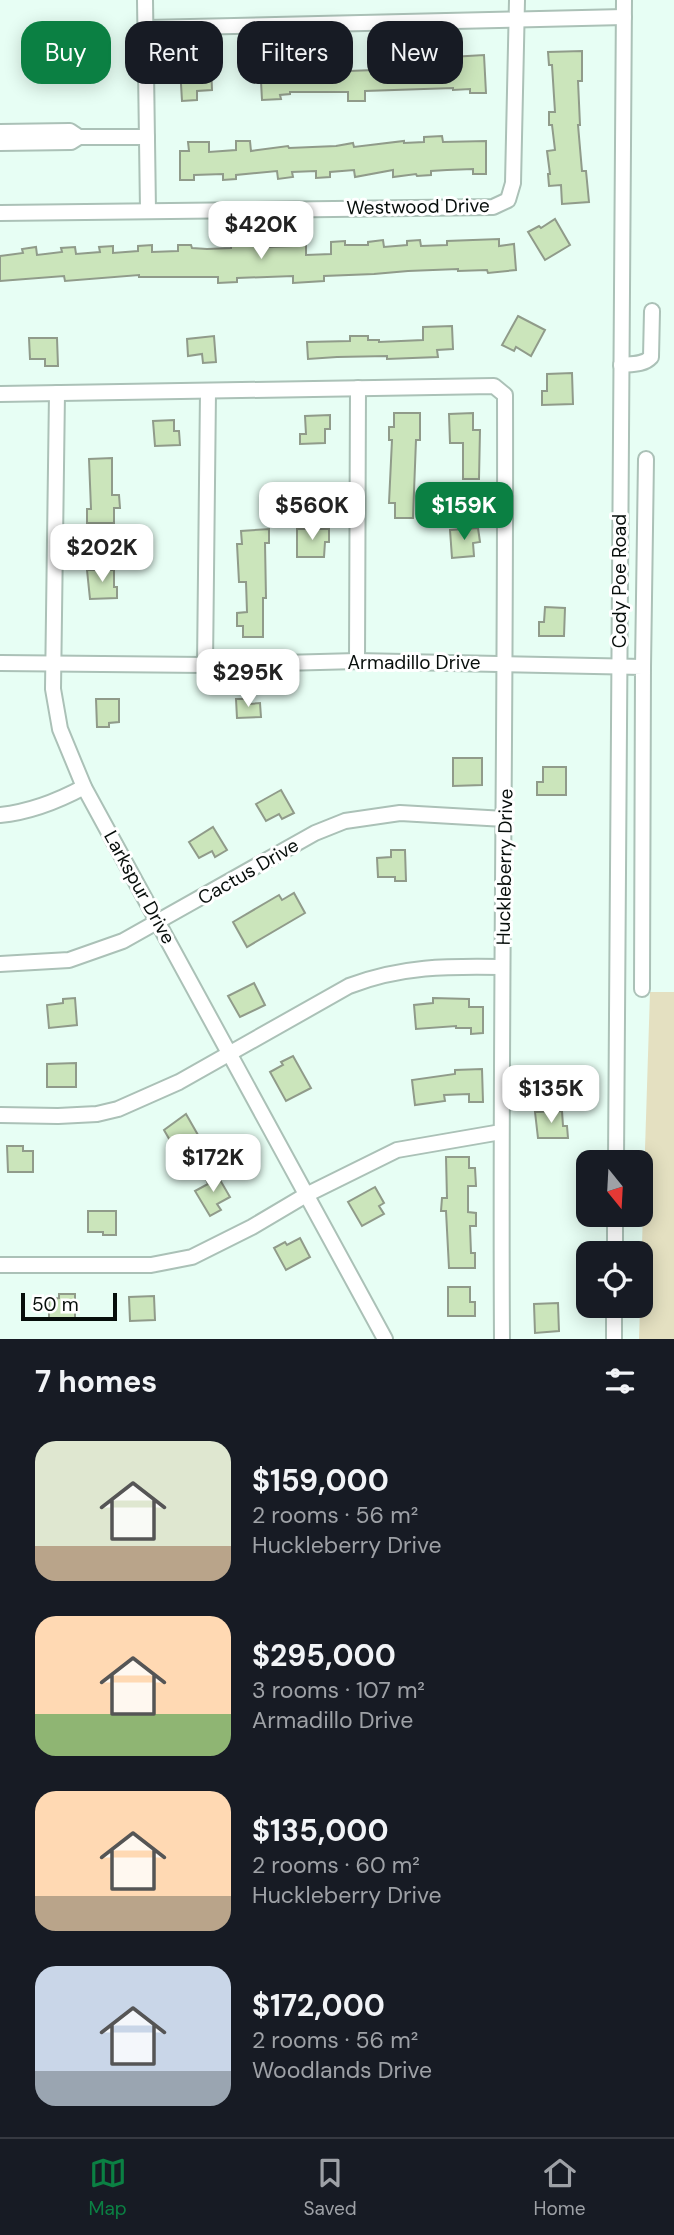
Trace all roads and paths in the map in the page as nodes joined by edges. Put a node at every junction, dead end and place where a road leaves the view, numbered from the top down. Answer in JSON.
{"nodes":[{"id":1,"x":145,"y":0,"type":"edge"},
{"id":2,"x":517,"y":0,"type":"edge"},
{"id":3,"x":624,"y":0,"type":"edge"},
{"id":4,"x":624,"y":17,"type":"junction"},
{"id":5,"x":517,"y":19,"type":"junction"},
{"id":6,"x":146,"y":21,"type":"edge"},
{"id":7,"x":223,"y":26,"type":"edge"},
{"id":8,"x":147,"y":84,"type":"edge"},
{"id":9,"x":0,"y":132,"type":"edge"},
{"id":10,"x":79,"y":137,"type":"junction"},
{"id":11,"x":147,"y":137,"type":"junction"},
{"id":12,"x":0,"y":143,"type":"edge"},
{"id":13,"x":148,"y":210,"type":"junction"},
{"id":14,"x":0,"y":213,"type":"edge"},
{"id":15,"x":652,"y":311,"type":"dead end"},
{"id":16,"x":621,"y":365,"type":"junction"},
{"id":17,"x":358,"y":388,"type":"junction"},
{"id":18,"x":208,"y":392,"type":"junction"},
{"id":19,"x":57,"y":393,"type":"junction"},
{"id":20,"x":0,"y":394,"type":"edge"},
{"id":21,"x":646,"y":459,"type":"dead end"},
{"id":22,"x":619,"y":506,"type":"junction"},
{"id":23,"x":645,"y":507,"type":"junction"},
{"id":24,"x":357,"y":661,"type":"junction"},
{"id":25,"x":0,"y":663,"type":"edge"},
{"id":26,"x":52,"y":663,"type":"junction"},
{"id":27,"x":506,"y":663,"type":"junction"},
{"id":28,"x":205,"y":665,"type":"junction"},
{"id":29,"x":618,"y":666,"type":"junction"},
{"id":30,"x":643,"y":667,"type":"junction"},
{"id":31,"x":84,"y":787,"type":"junction"},
{"id":32,"x":0,"y":815,"type":"edge"},
{"id":33,"x":505,"y":820,"type":"junction"},
{"id":34,"x":617,"y":900,"type":"junction"},
{"id":35,"x":642,"y":902,"type":"junction"},
{"id":36,"x":159,"y":921,"type":"junction"},
{"id":37,"x":0,"y":964,"type":"edge"},
{"id":38,"x":502,"y":967,"type":"junction"},
{"id":39,"x":642,"y":989,"type":"dead end"},
{"id":40,"x":229,"y":1054,"type":"junction"},
{"id":41,"x":0,"y":1115,"type":"edge"},
{"id":42,"x":501,"y":1132,"type":"junction"},
{"id":43,"x":616,"y":1150,"type":"edge"},
{"id":44,"x":306,"y":1195,"type":"junction"},
{"id":45,"x":0,"y":1265,"type":"edge"},
{"id":46,"x":614,"y":1318,"type":"edge"},
{"id":47,"x":385,"y":1339,"type":"edge"},
{"id":48,"x":502,"y":1339,"type":"edge"},
{"id":49,"x":614,"y":1339,"type":"edge"}],
"edges":[{"from":1,"to":6,"type":"street"},
{"from":2,"to":5,"type":"street","name":"Westwood Drive"},
{"from":3,"to":4,"type":"street","name":"Cody Poe Road"},
{"from":4,"to":5,"type":"street"},
{"from":4,"to":16,"type":"street","name":"Cody Poe Road"},
{"from":5,"to":7,"type":"street"},
{"from":5,"to":13,"type":"street","name":"Westwood Drive"},
{"from":8,"to":11,"type":"street"},
{"from":9,"to":10,"type":"street"},
{"from":10,"to":11,"type":"street"},
{"from":10,"to":12,"type":"street"},
{"from":11,"to":13,"type":"street"},
{"from":13,"to":14,"type":"street","name":"Westwood Drive"},
{"from":15,"to":16,"type":"street"},
{"from":16,"to":22,"type":"street","name":"Cody Poe Road"},
{"from":17,"to":18,"type":"street"},
{"from":17,"to":24,"type":"street"},
{"from":17,"to":27,"type":"street","name":"Huckleberry Drive"},
{"from":18,"to":19,"type":"street"},
{"from":18,"to":28,"type":"street"},
{"from":19,"to":20,"type":"street"},
{"from":19,"to":26,"type":"street","name":"Larkspur Drive"},
{"from":21,"to":23,"type":"street"},
{"from":22,"to":23,"type":"street"},
{"from":22,"to":29,"type":"street","name":"Cody Poe Road"},
{"from":23,"to":30,"type":"street"},
{"from":24,"to":27,"type":"street","name":"Armadillo Drive"},
{"from":24,"to":28,"type":"street","name":"Armadillo Drive"},
{"from":25,"to":26,"type":"street","name":"Armadillo Drive"},
{"from":26,"to":28,"type":"street","name":"Armadillo Drive"},
{"from":26,"to":31,"type":"street","name":"Larkspur Drive"},
{"from":27,"to":29,"type":"street","name":"Armadillo Drive"},
{"from":27,"to":33,"type":"street","name":"Huckleberry Drive"},
{"from":29,"to":30,"type":"street","name":"Armadillo Drive"},
{"from":29,"to":34,"type":"street","name":"Cody Poe Road"},
{"from":30,"to":35,"type":"street"},
{"from":31,"to":32,"type":"street"},
{"from":31,"to":36,"type":"street","name":"Larkspur Drive"},
{"from":33,"to":36,"type":"street","name":"Cactus Drive"},
{"from":33,"to":38,"type":"street","name":"Huckleberry Drive"},
{"from":34,"to":35,"type":"street"},
{"from":34,"to":43,"type":"street","name":"Cody Poe Road"},
{"from":35,"to":39,"type":"street"},
{"from":36,"to":37,"type":"street","name":"Cactus Drive"},
{"from":36,"to":40,"type":"street","name":"Larkspur Drive"},
{"from":38,"to":40,"type":"street"},
{"from":38,"to":42,"type":"street","name":"Huckleberry Drive"},
{"from":40,"to":41,"type":"street"},
{"from":40,"to":44,"type":"street","name":"Larkspur Drive"},
{"from":42,"to":44,"type":"street"},
{"from":42,"to":48,"type":"street","name":"Huckleberry Drive"},
{"from":44,"to":45,"type":"street"},
{"from":44,"to":47,"type":"street","name":"Larkspur Drive"},
{"from":46,"to":49,"type":"street"}]}
